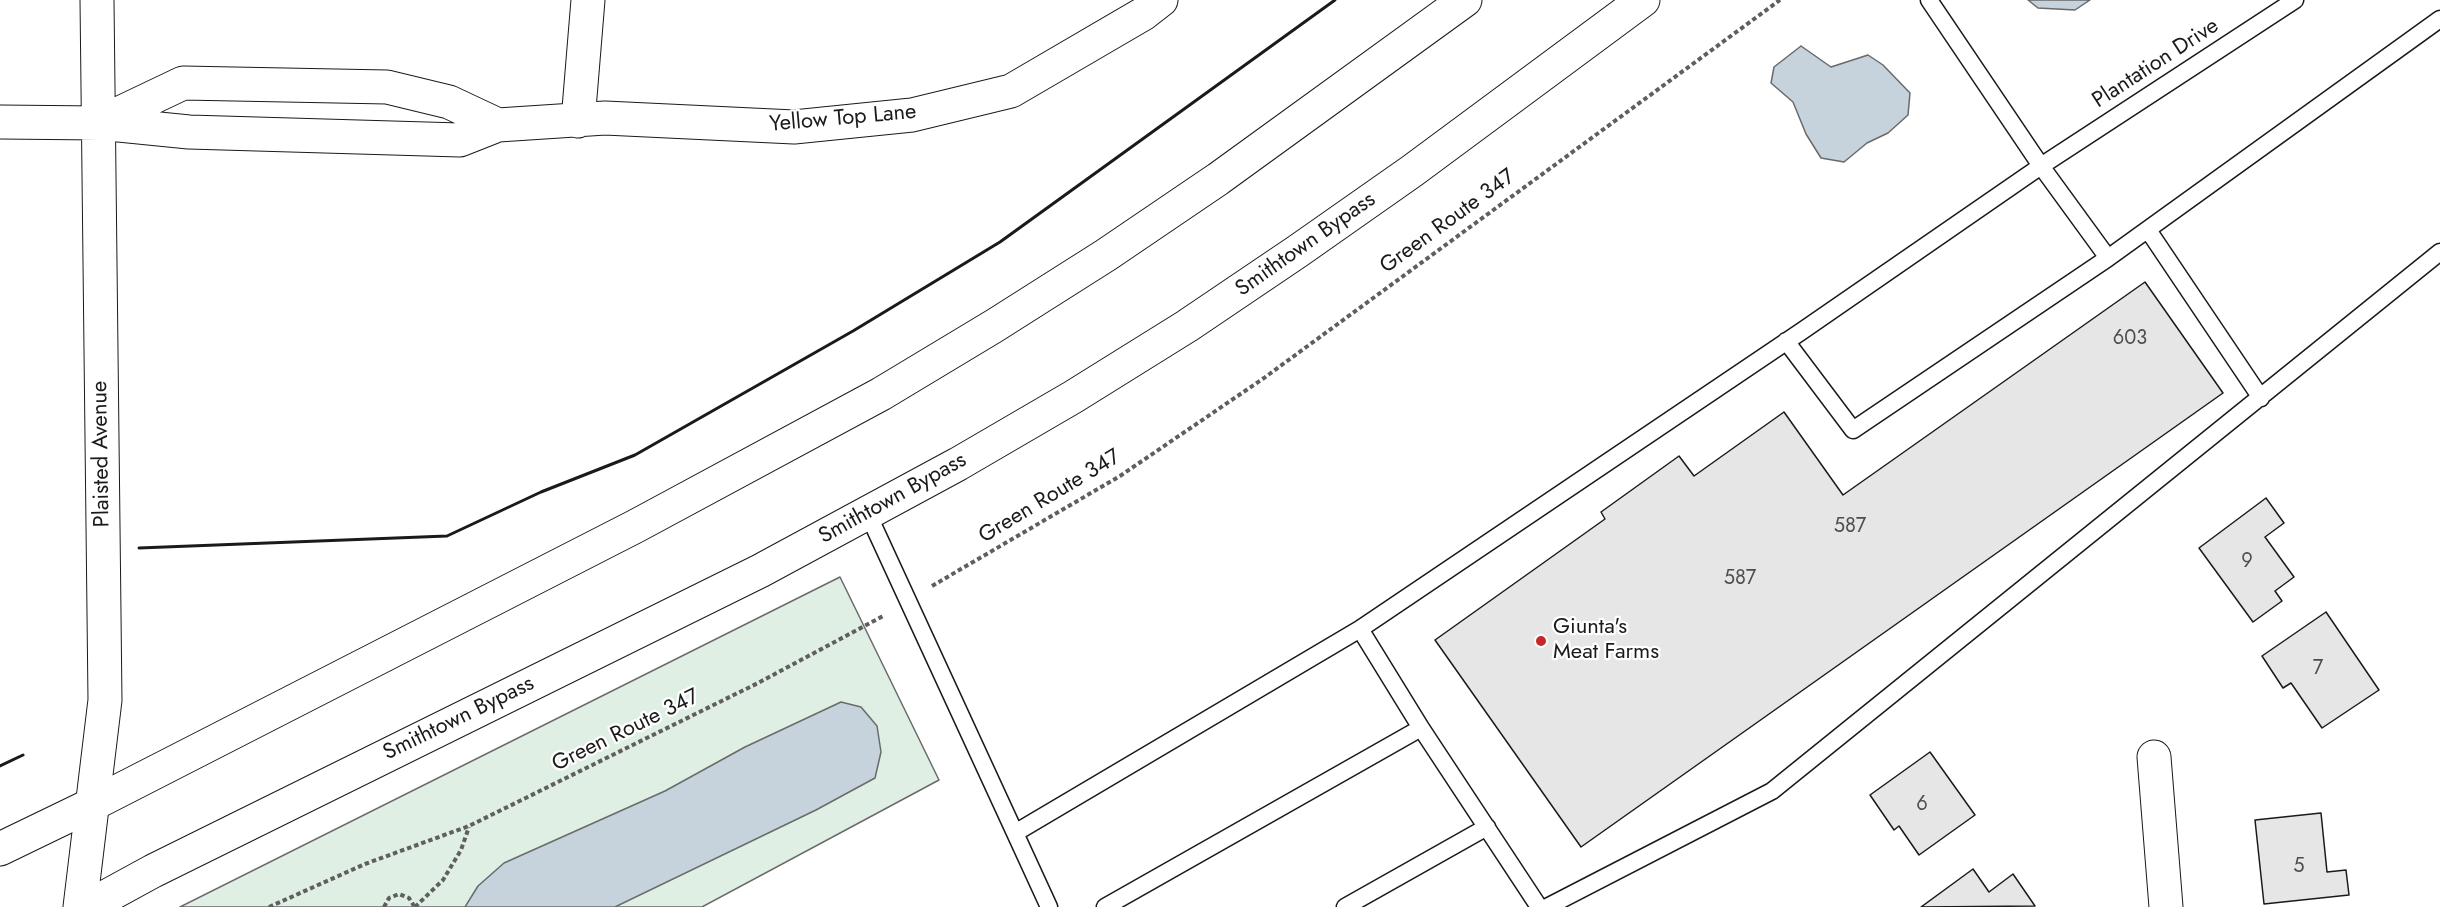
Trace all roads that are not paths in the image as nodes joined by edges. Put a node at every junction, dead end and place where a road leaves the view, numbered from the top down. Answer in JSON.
{"nodes":[{"id":1,"x":97,"y":0,"type":"edge"},
{"id":2,"x":588,"y":0,"type":"edge"},
{"id":3,"x":1161,"y":0,"type":"edge"},
{"id":4,"x":1465,"y":0,"type":"edge"},
{"id":5,"x":1644,"y":0,"type":"edge"},
{"id":6,"x":1929,"y":0,"type":"edge"},
{"id":7,"x":2295,"y":0,"type":"edge"},
{"id":8,"x":2440,"y":19,"type":"edge"},
{"id":9,"x":267,"y":84,"type":"junction"},
{"id":10,"x":578,"y":121,"type":"junction"},
{"id":11,"x":0,"y":122,"type":"edge"},
{"id":12,"x":99,"y":123,"type":"junction"},
{"id":13,"x":498,"y":124,"type":"junction"},
{"id":14,"x":265,"y":135,"type":"junction"},
{"id":15,"x":2041,"y":166,"type":"junction"},
{"id":16,"x":2148,"y":230,"type":"junction"},
{"id":17,"x":2440,"y":252,"type":"edge"},
{"id":18,"x":2108,"y":258,"type":"junction"},
{"id":19,"x":1786,"y":342,"type":"junction"},
{"id":20,"x":2261,"y":398,"type":"junction"},
{"id":21,"x":868,"y":514,"type":"junction"},
{"id":22,"x":1360,"y":629,"type":"junction"},
{"id":23,"x":1420,"y":728,"type":"junction"},
{"id":24,"x":2154,"y":757,"type":"dead end"},
{"id":25,"x":93,"y":804,"type":"junction"},
{"id":26,"x":1487,"y":826,"type":"junction"},
{"id":27,"x":1015,"y":833,"type":"junction"},
{"id":28,"x":0,"y":849,"type":"edge"},
{"id":29,"x":81,"y":907,"type":"edge"},
{"id":30,"x":87,"y":907,"type":"edge"},
{"id":31,"x":1049,"y":907,"type":"edge"},
{"id":32,"x":1106,"y":907,"type":"edge"},
{"id":33,"x":1345,"y":907,"type":"edge"},
{"id":34,"x":1539,"y":907,"type":"edge"},
{"id":35,"x":1547,"y":907,"type":"edge"},
{"id":36,"x":2166,"y":907,"type":"edge"}],
"edges":[{"from":1,"to":12,"type":"main road","name":"Plaisted Avenue"},
{"from":2,"to":10,"type":"main road"},
{"from":3,"to":10,"type":"main road","name":"Yellow Top Lane"},
{"from":4,"to":25,"type":"main road"},
{"from":5,"to":21,"type":"main road","name":"Smithtown Bypass"},
{"from":6,"to":15,"type":"lane"},
{"from":7,"to":15,"type":"lane","name":"Plantation Drive"},
{"from":8,"to":16,"type":"lane"},
{"from":9,"to":12,"type":"main road","name":"Yellow Top Lane"},
{"from":9,"to":13,"type":"main road","name":"Yellow Top Lane"},
{"from":9,"to":14,"type":"main road"},
{"from":10,"to":13,"type":"main road","name":"Yellow Top Lane"},
{"from":11,"to":12,"type":"main road"},
{"from":12,"to":14,"type":"main road","name":"Yellow Top Lane"},
{"from":12,"to":25,"type":"main road","name":"Plaisted Avenue"},
{"from":13,"to":14,"type":"main road","name":"Yellow Top Lane"},
{"from":15,"to":18,"type":"lane"},
{"from":15,"to":19,"type":"lane","name":"Plantation Drive"},
{"from":16,"to":18,"type":"lane"},
{"from":16,"to":20,"type":"lane"},
{"from":17,"to":20,"type":"lane"},
{"from":18,"to":19,"type":"lane"},
{"from":19,"to":22,"type":"lane","name":"Plantation Drive"},
{"from":20,"to":35,"type":"lane"},
{"from":21,"to":27,"type":"lane"},
{"from":21,"to":30,"type":"main road","name":"Smithtown Bypass"},
{"from":22,"to":23,"type":"lane"},
{"from":22,"to":27,"type":"lane","name":"Plantation Drive"},
{"from":23,"to":26,"type":"lane"},
{"from":23,"to":32,"type":"lane"},
{"from":24,"to":36,"type":"main road"},
{"from":25,"to":28,"type":"main road"},
{"from":25,"to":29,"type":"main road","name":"Plaisted Avenue"},
{"from":26,"to":33,"type":"lane"},
{"from":26,"to":34,"type":"lane"},
{"from":27,"to":31,"type":"lane"}]}
